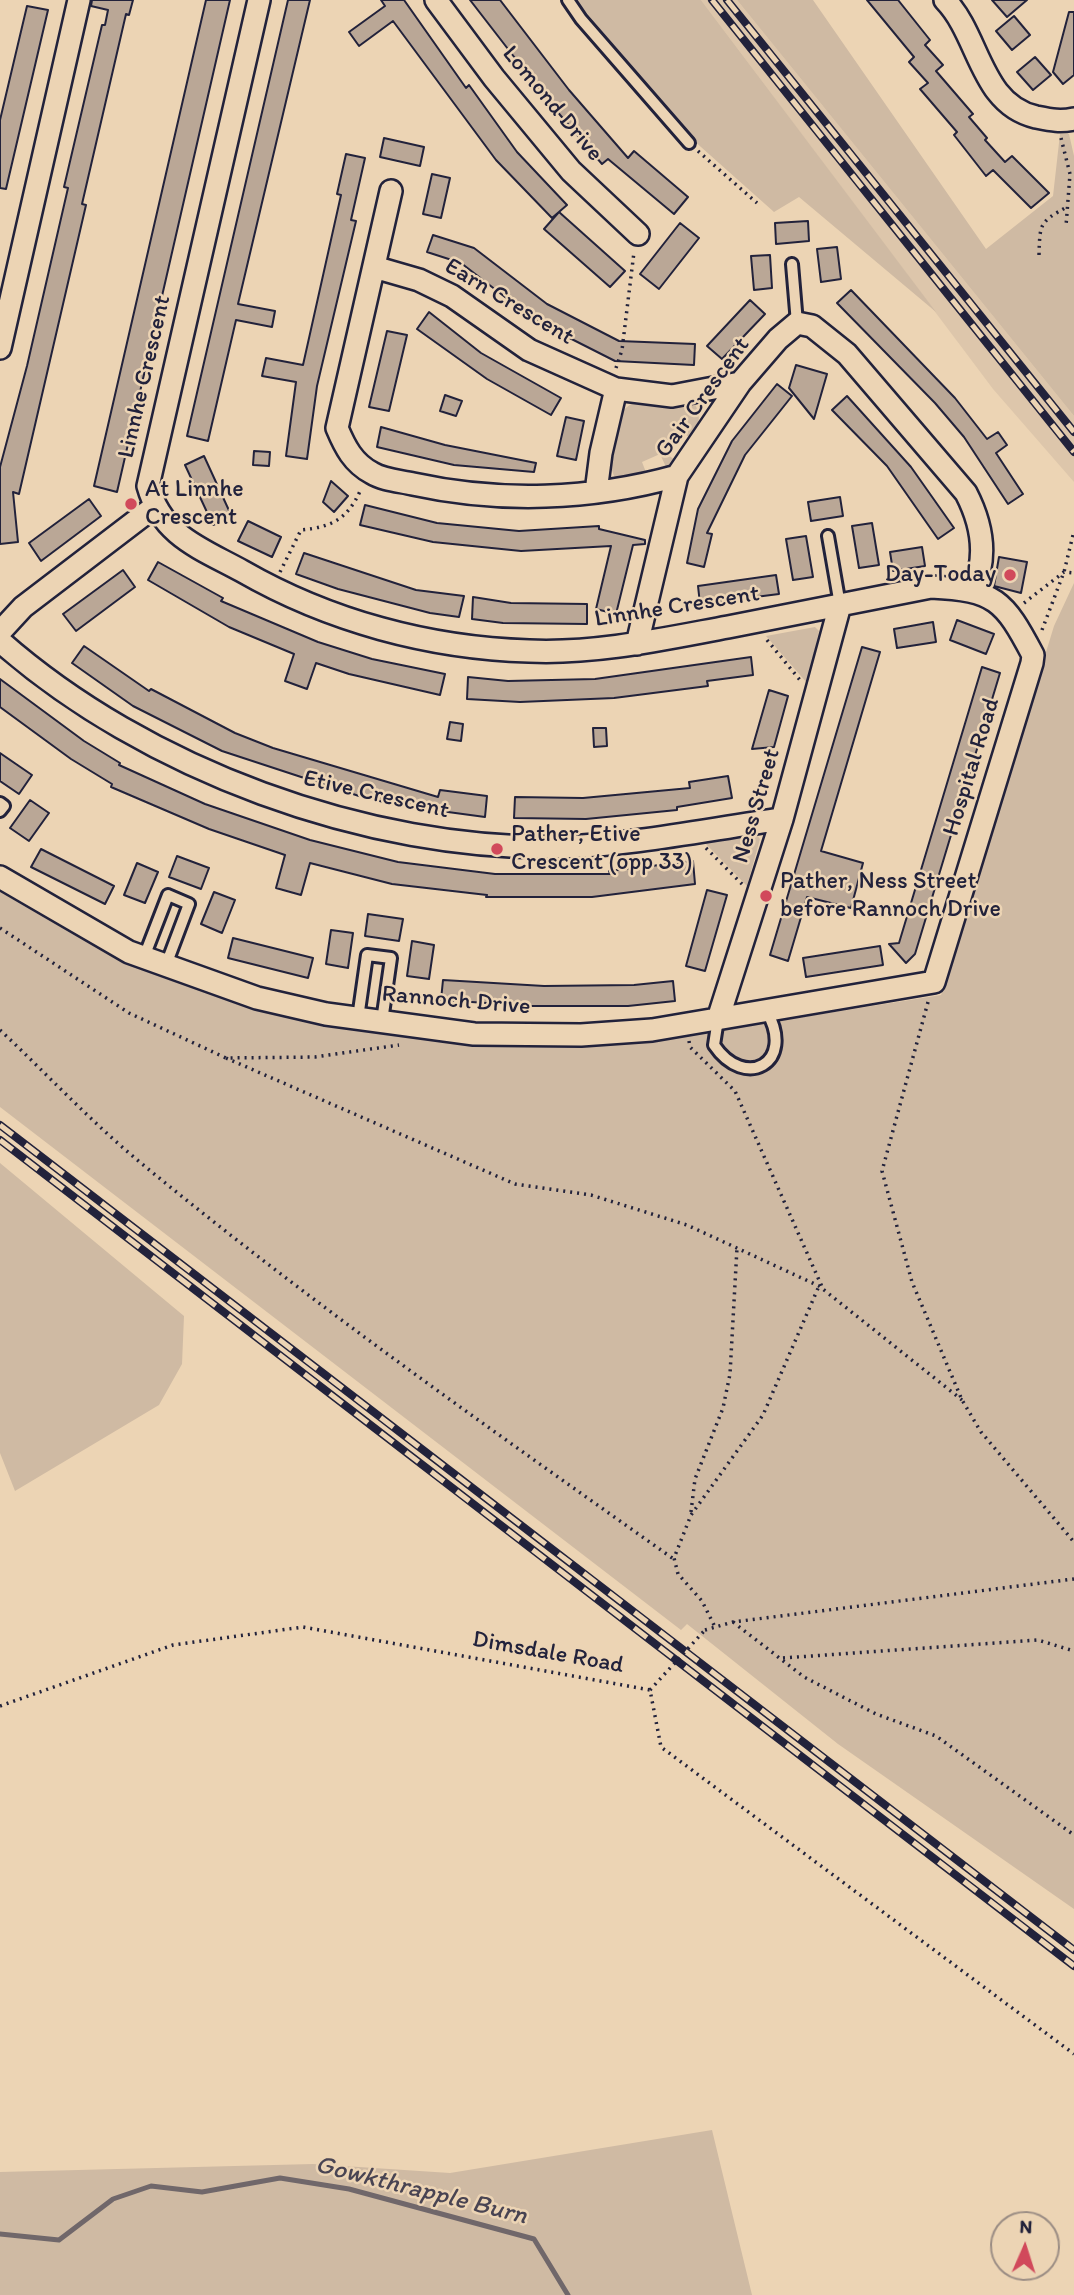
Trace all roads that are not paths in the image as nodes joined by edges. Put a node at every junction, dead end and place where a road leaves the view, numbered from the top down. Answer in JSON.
{"nodes":[{"id":1,"x":79,"y":0,"type":"edge"},
{"id":2,"x":259,"y":0,"type":"edge"},
{"id":3,"x":436,"y":0,"type":"edge"},
{"id":4,"x":568,"y":0,"type":"edge"},
{"id":5,"x":945,"y":0,"type":"edge"},
{"id":6,"x":1067,"y":120,"type":"edge"},
{"id":7,"x":689,"y":143,"type":"road end"},
{"id":8,"x":391,"y":191,"type":"dead end"},
{"id":9,"x":638,"y":234,"type":"road end"},
{"id":10,"x":792,"y":264,"type":"dead end"},
{"id":11,"x":374,"y":267,"type":"junction"},
{"id":12,"x":797,"y":323,"type":"junction"},
{"id":13,"x":0,"y":348,"type":"edge"},
{"id":14,"x":740,"y":383,"type":"junction"},
{"id":15,"x":612,"y":388,"type":"junction"},
{"id":16,"x":677,"y":476,"type":"junction"},
{"id":17,"x":596,"y":492,"type":"junction"},
{"id":18,"x":154,"y":507,"type":"junction"},
{"id":19,"x":828,"y":536,"type":"dead end"},
{"id":20,"x":973,"y":589,"type":"junction"},
{"id":21,"x":840,"y":605,"type":"junction"},
{"id":22,"x":0,"y":632,"type":"edge"},
{"id":23,"x":0,"y":641,"type":"edge"},
{"id":24,"x":637,"y":644,"type":"junction"},
{"id":25,"x":0,"y":803,"type":"edge"},
{"id":26,"x":0,"y":811,"type":"edge"},
{"id":27,"x":782,"y":819,"type":"junction"},
{"id":28,"x":0,"y":877,"type":"edge"},
{"id":29,"x":144,"y":957,"type":"junction"},
{"id":30,"x":166,"y":965,"type":"junction"},
{"id":31,"x":934,"y":982,"type":"joint"},
{"id":32,"x":767,"y":1012,"type":"junction"},
{"id":33,"x":358,"y":1018,"type":"junction"},
{"id":34,"x":718,"y":1019,"type":"junction"},
{"id":35,"x":382,"y":1021,"type":"junction"}],
"edges":[{"from":1,"to":13,"type":"street"},
{"from":2,"to":18,"type":"street","name":"Linnhe Crescent"},
{"from":3,"to":9,"type":"street","name":"Lomond Drive"},
{"from":4,"to":7,"type":"lane"},
{"from":5,"to":6,"type":"street"},
{"from":8,"to":11,"type":"street"},
{"from":10,"to":12,"type":"lane"},
{"from":11,"to":15,"type":"street","name":"Earn Crescent"},
{"from":11,"to":17,"type":"street"},
{"from":12,"to":14,"type":"street","name":"Gair Crescent"},
{"from":12,"to":20,"type":"street"},
{"from":14,"to":15,"type":"street","name":"Earn Crescent"},
{"from":14,"to":16,"type":"street","name":"Gair Crescent"},
{"from":15,"to":17,"type":"street"},
{"from":16,"to":17,"type":"street"},
{"from":16,"to":24,"type":"street","name":"Gair Crescent"},
{"from":18,"to":22,"type":"street"},
{"from":18,"to":24,"type":"street","name":"Linnhe Crescent"},
{"from":19,"to":21,"type":"lane"},
{"from":20,"to":21,"type":"street","name":"Linnhe Crescent"},
{"from":20,"to":31,"type":"street","name":"Hospital Road"},
{"from":21,"to":24,"type":"street","name":"Linnhe Crescent"},
{"from":21,"to":27,"type":"street","name":"Ness Street"},
{"from":23,"to":27,"type":"street","name":"Etive Crescent"},
{"from":25,"to":26,"type":"lane"},
{"from":27,"to":34,"type":"street","name":"Ness Street"},
{"from":28,"to":29,"type":"street","name":"Rannoch Drive"},
{"from":29,"to":30,"type":"street","name":"Rannoch Drive"},
{"from":29,"to":30,"type":"lane"},
{"from":30,"to":33,"type":"street","name":"Rannoch Drive"},
{"from":31,"to":32,"type":"street","name":"Rannoch Drive"},
{"from":32,"to":34,"type":"street","name":"Rannoch Drive"},
{"from":32,"to":34,"type":"lane"},
{"from":33,"to":35,"type":"street","name":"Rannoch Drive"},
{"from":33,"to":35,"type":"lane"},
{"from":34,"to":35,"type":"street","name":"Rannoch Drive"}]}
